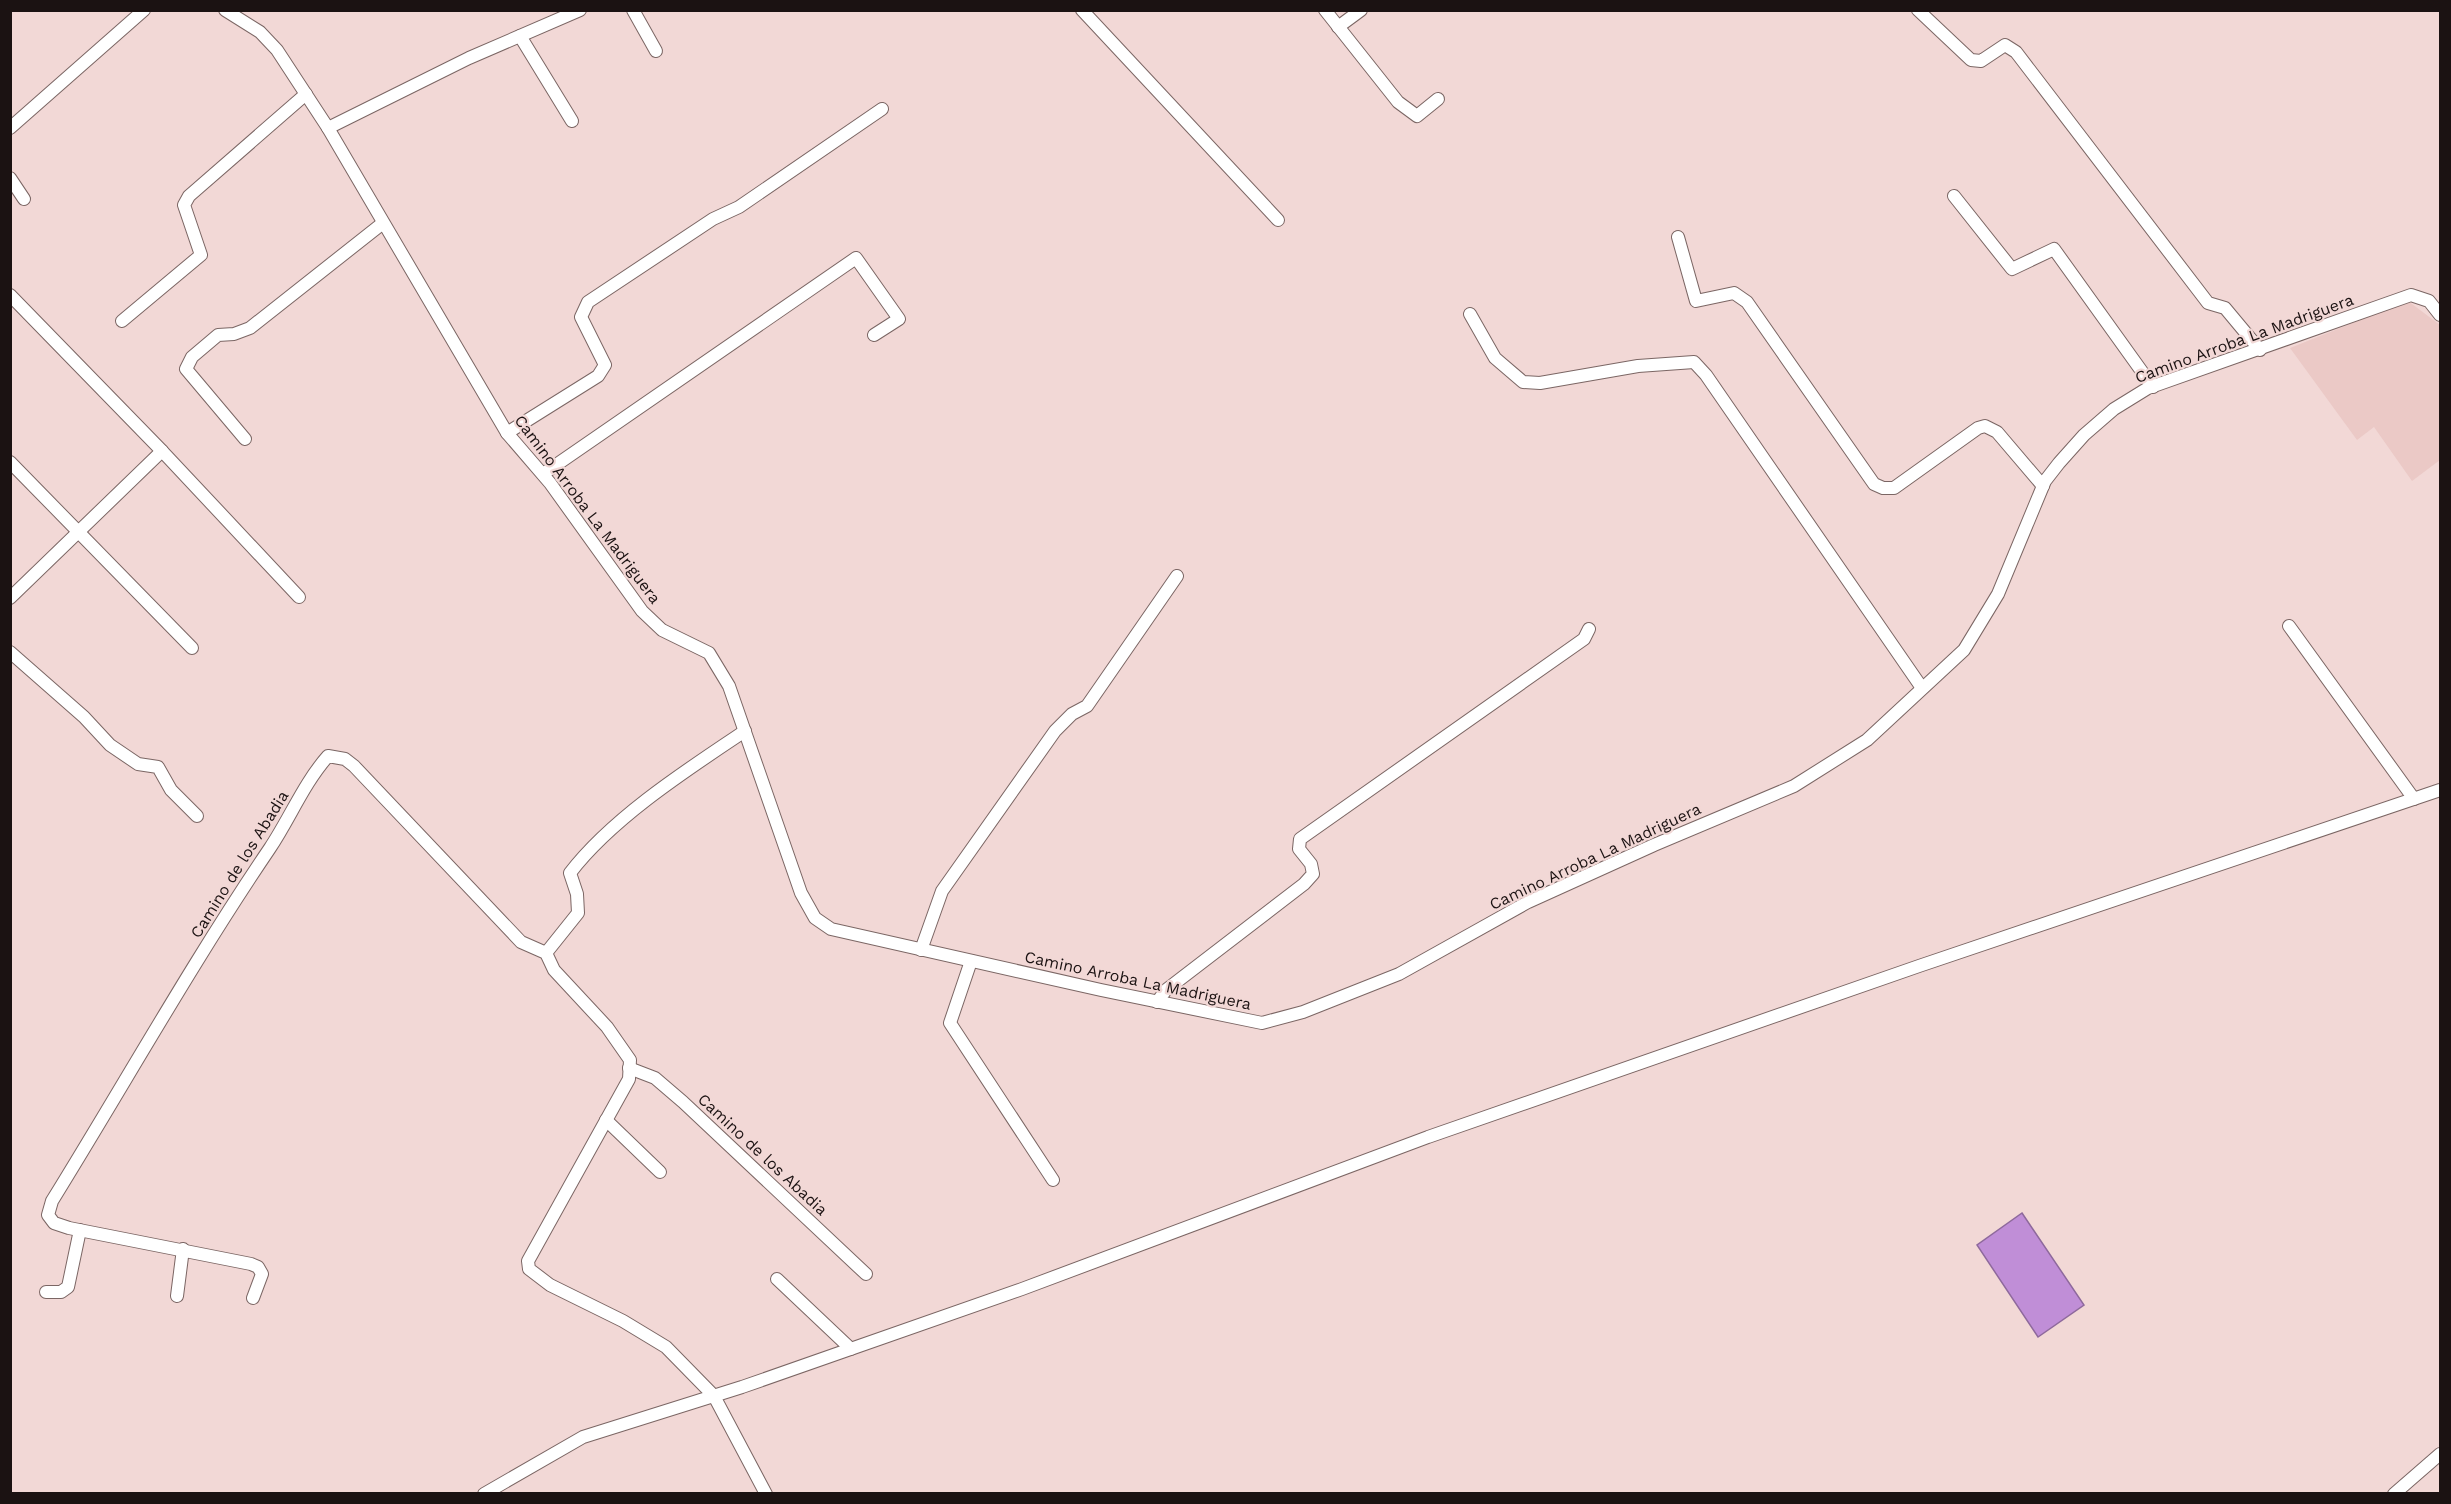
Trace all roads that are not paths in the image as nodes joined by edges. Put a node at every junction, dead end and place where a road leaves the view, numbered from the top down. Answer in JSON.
{"nodes":[{"id":1,"x":144,"y":10,"type":"edge"},
{"id":2,"x":225,"y":10,"type":"edge"},
{"id":3,"x":580,"y":10,"type":"edge"},
{"id":4,"x":633,"y":10,"type":"edge"},
{"id":5,"x":1082,"y":10,"type":"edge"},
{"id":6,"x":1325,"y":10,"type":"edge"},
{"id":7,"x":1361,"y":10,"type":"edge"},
{"id":8,"x":1918,"y":10,"type":"edge"},
{"id":9,"x":1338,"y":27,"type":"junction"},
{"id":10,"x":520,"y":36,"type":"junction"},
{"id":11,"x":656,"y":51,"type":"dead end"},
{"id":12,"x":306,"y":94,"type":"junction"},
{"id":13,"x":1438,"y":99,"type":"dead end"},
{"id":14,"x":882,"y":109,"type":"dead end"},
{"id":15,"x":573,"y":121,"type":"dead end"},
{"id":16,"x":10,"y":128,"type":"edge"},
{"id":17,"x":328,"y":128,"type":"junction"},
{"id":18,"x":10,"y":178,"type":"edge"},
{"id":19,"x":1954,"y":196,"type":"dead end"},
{"id":20,"x":24,"y":199,"type":"dead end"},
{"id":21,"x":1278,"y":220,"type":"dead end"},
{"id":22,"x":383,"y":223,"type":"junction"},
{"id":23,"x":1678,"y":237,"type":"dead end"},
{"id":24,"x":10,"y":295,"type":"edge"},
{"id":25,"x":1470,"y":314,"type":"dead end"},
{"id":26,"x":2440,"y":315,"type":"edge"},
{"id":27,"x":122,"y":321,"type":"dead end"},
{"id":28,"x":874,"y":336,"type":"dead end"},
{"id":29,"x":2259,"y":350,"type":"junction"},
{"id":30,"x":2152,"y":387,"type":"junction"},
{"id":31,"x":507,"y":433,"type":"junction"},
{"id":32,"x":245,"y":439,"type":"dead end"},
{"id":33,"x":162,"y":451,"type":"junction"},
{"id":34,"x":10,"y":462,"type":"edge"},
{"id":35,"x":543,"y":474,"type":"junction"},
{"id":36,"x":2043,"y":486,"type":"junction"},
{"id":37,"x":78,"y":533,"type":"junction"},
{"id":38,"x":1177,"y":576,"type":"dead end"},
{"id":39,"x":299,"y":597,"type":"dead end"},
{"id":40,"x":10,"y":598,"type":"edge"},
{"id":41,"x":2289,"y":626,"type":"dead end"},
{"id":42,"x":1589,"y":629,"type":"dead end"},
{"id":43,"x":192,"y":648,"type":"dead end"},
{"id":44,"x":10,"y":652,"type":"edge"},
{"id":45,"x":1922,"y":688,"type":"junction"},
{"id":46,"x":745,"y":731,"type":"junction"},
{"id":47,"x":2440,"y":790,"type":"edge"},
{"id":48,"x":2414,"y":799,"type":"junction"},
{"id":49,"x":197,"y":816,"type":"dead end"},
{"id":50,"x":921,"y":950,"type":"junction"},
{"id":51,"x":546,"y":953,"type":"junction"},
{"id":52,"x":971,"y":961,"type":"junction"},
{"id":53,"x":1157,"y":1002,"type":"junction"},
{"id":54,"x":629,"y":1068,"type":"junction"},
{"id":55,"x":606,"y":1120,"type":"junction"},
{"id":56,"x":660,"y":1172,"type":"dead end"},
{"id":57,"x":1053,"y":1180,"type":"dead end"},
{"id":58,"x":80,"y":1230,"type":"junction"},
{"id":59,"x":183,"y":1249,"type":"junction"},
{"id":60,"x":866,"y":1274,"type":"dead end"},
{"id":61,"x":777,"y":1279,"type":"dead end"},
{"id":62,"x":46,"y":1292,"type":"dead end"},
{"id":63,"x":177,"y":1296,"type":"dead end"},
{"id":64,"x":253,"y":1298,"type":"dead end"},
{"id":65,"x":851,"y":1349,"type":"junction"},
{"id":66,"x":714,"y":1396,"type":"junction"},
{"id":67,"x":2440,"y":1454,"type":"edge"},
{"id":68,"x":484,"y":1494,"type":"edge"},
{"id":69,"x":766,"y":1494,"type":"edge"},
{"id":70,"x":2394,"y":1494,"type":"edge"}],
"edges":[{"from":1,"to":16,"type":"street"},
{"from":2,"to":12,"type":"street","name":"Camino Arroba La Madriguera"},
{"from":3,"to":10,"type":"street"},
{"from":4,"to":11,"type":"street"},
{"from":5,"to":21,"type":"street"},
{"from":6,"to":9,"type":"street"},
{"from":7,"to":9,"type":"street"},
{"from":8,"to":29,"type":"street"},
{"from":9,"to":13,"type":"street"},
{"from":10,"to":15,"type":"street"},
{"from":10,"to":17,"type":"street"},
{"from":12,"to":17,"type":"street","name":"Camino Arroba La Madriguera"},
{"from":12,"to":27,"type":"street"},
{"from":14,"to":31,"type":"street"},
{"from":17,"to":22,"type":"street","name":"Camino Arroba La Madriguera"},
{"from":18,"to":20,"type":"street"},
{"from":19,"to":30,"type":"street"},
{"from":22,"to":31,"type":"street","name":"Camino Arroba La Madriguera"},
{"from":22,"to":32,"type":"street"},
{"from":23,"to":36,"type":"street"},
{"from":24,"to":33,"type":"street"},
{"from":25,"to":45,"type":"street"},
{"from":26,"to":29,"type":"street","name":"Camino Arroba La Madriguera"},
{"from":28,"to":35,"type":"street"},
{"from":29,"to":30,"type":"street","name":"Camino Arroba La Madriguera"},
{"from":30,"to":36,"type":"street","name":"Camino Arroba La Madriguera"},
{"from":31,"to":35,"type":"street","name":"Camino Arroba La Madriguera"},
{"from":33,"to":37,"type":"street"},
{"from":33,"to":39,"type":"street"},
{"from":34,"to":37,"type":"street"},
{"from":35,"to":46,"type":"street","name":"Camino Arroba La Madriguera"},
{"from":36,"to":45,"type":"street","name":"Camino Arroba La Madriguera"},
{"from":37,"to":40,"type":"street"},
{"from":37,"to":43,"type":"street"},
{"from":38,"to":50,"type":"street"},
{"from":41,"to":48,"type":"street"},
{"from":42,"to":53,"type":"street"},
{"from":44,"to":49,"type":"street"},
{"from":45,"to":53,"type":"street","name":"Camino Arroba La Madriguera"},
{"from":46,"to":50,"type":"street","name":"Camino Arroba La Madriguera"},
{"from":46,"to":51,"type":"street"},
{"from":47,"to":48,"type":"street"},
{"from":48,"to":65,"type":"street"},
{"from":50,"to":52,"type":"street","name":"Camino Arroba La Madriguera"},
{"from":51,"to":54,"type":"street"},
{"from":51,"to":58,"type":"street","name":"Camino de los Abadia"},
{"from":52,"to":53,"type":"street","name":"Camino Arroba La Madriguera"},
{"from":52,"to":57,"type":"street"},
{"from":54,"to":55,"type":"street"},
{"from":54,"to":60,"type":"street","name":"Camino de los Abadia"},
{"from":55,"to":56,"type":"street"},
{"from":55,"to":66,"type":"street"},
{"from":58,"to":59,"type":"street","name":"Camino de los Abadia"},
{"from":58,"to":62,"type":"street"},
{"from":59,"to":63,"type":"street"},
{"from":59,"to":64,"type":"street","name":"Camino de los Abadia"},
{"from":61,"to":65,"type":"street"},
{"from":65,"to":66,"type":"street"},
{"from":66,"to":68,"type":"street"},
{"from":66,"to":69,"type":"street"},
{"from":67,"to":70,"type":"street"}]}
